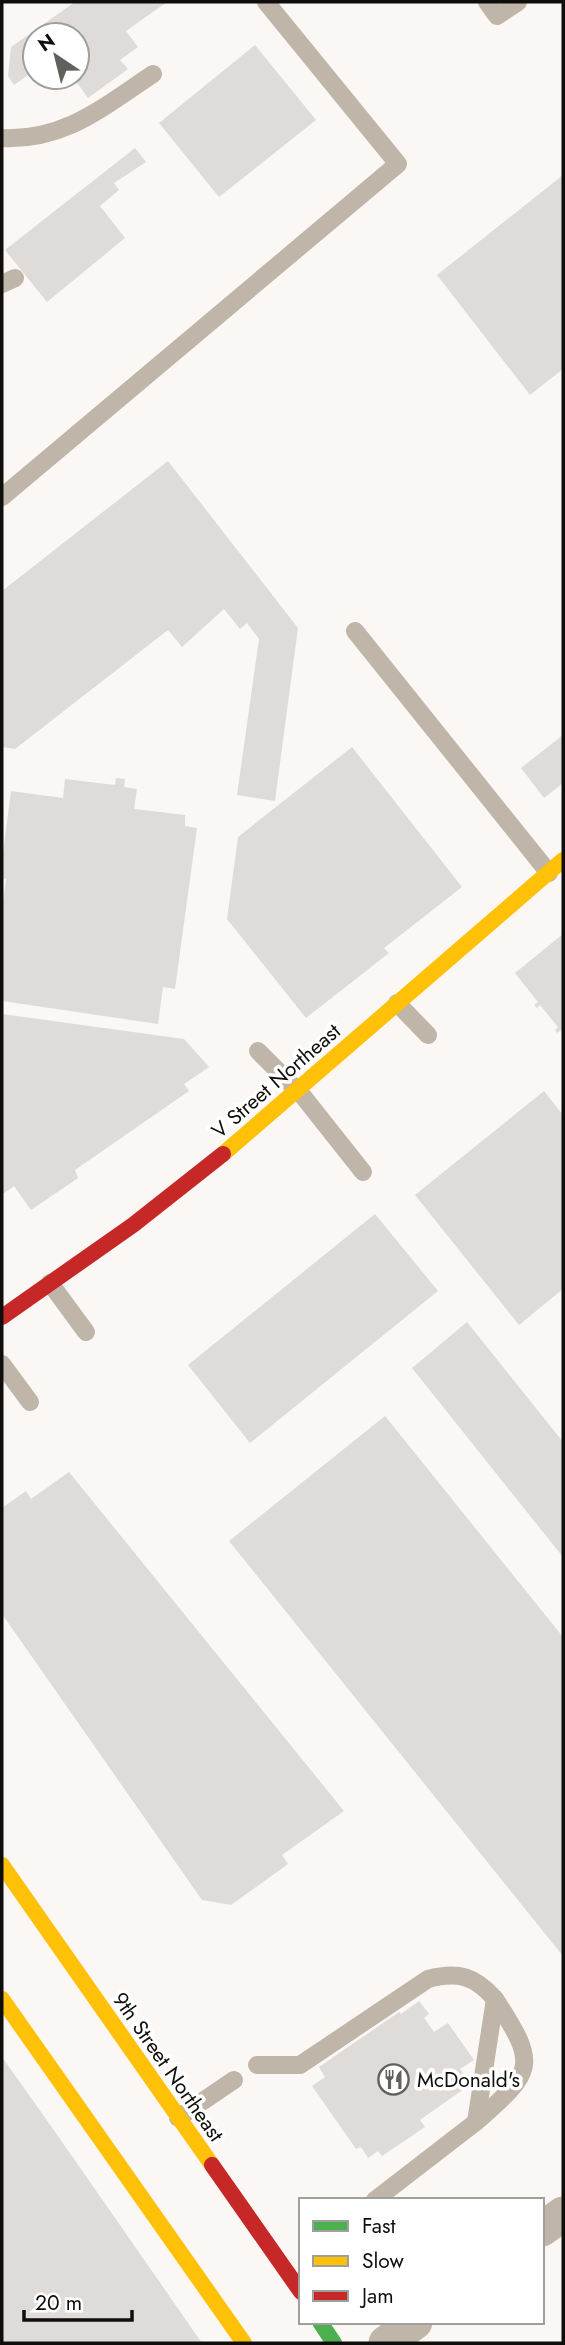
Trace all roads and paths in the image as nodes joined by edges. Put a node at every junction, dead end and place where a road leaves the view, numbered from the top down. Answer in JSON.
{"nodes":[{"id":1,"x":266,"y":2,"type":"edge"},
{"id":2,"x":487,"y":2,"type":"edge"},
{"id":3,"x":518,"y":2,"type":"edge"},
{"id":4,"x":153,"y":74,"type":"dead end"},
{"id":5,"x":2,"y":138,"type":"edge"},
{"id":6,"x":2,"y":498,"type":"edge"},
{"id":7,"x":355,"y":631,"type":"dead end"},
{"id":8,"x":563,"y":859,"type":"edge"},
{"id":9,"x":549,"y":873,"type":"junction"},
{"id":10,"x":397,"y":1003,"type":"junction"},
{"id":11,"x":428,"y":1035,"type":"dead end"},
{"id":12,"x":258,"y":1051,"type":"dead end"},
{"id":13,"x":297,"y":1091,"type":"junction"},
{"id":14,"x":363,"y":1172,"type":"dead end"},
{"id":15,"x":50,"y":1283,"type":"junction"},
{"id":16,"x":2,"y":1317,"type":"edge"},
{"id":17,"x":86,"y":1332,"type":"dead end"},
{"id":18,"x":2,"y":1364,"type":"edge"},
{"id":19,"x":30,"y":1402,"type":"dead end"},
{"id":20,"x":2,"y":1865,"type":"edge"},
{"id":21,"x":2,"y":1999,"type":"edge"},
{"id":22,"x":495,"y":2000,"type":"junction"},
{"id":23,"x":257,"y":2065,"type":"dead end"},
{"id":24,"x":234,"y":2080,"type":"dead end"},
{"id":25,"x":178,"y":2118,"type":"junction"},
{"id":26,"x":476,"y":2122,"type":"junction"},
{"id":27,"x":378,"y":2198,"type":"edge"},
{"id":28,"x":563,"y":2214,"type":"edge"},
{"id":29,"x":544,"y":2228,"type":"edge"},
{"id":30,"x":294,"y":2268,"type":"edge"},
{"id":31,"x":299,"y":2285,"type":"edge"},
{"id":32,"x":321,"y":2324,"type":"edge"},
{"id":33,"x":412,"y":2324,"type":"edge"},
{"id":34,"x":244,"y":2343,"type":"edge"},
{"id":35,"x":334,"y":2343,"type":"edge"},
{"id":36,"x":386,"y":2343,"type":"edge"}],
"edges":[{"from":1,"to":6,"type":"lane"},
{"from":2,"to":3,"type":"lane"},
{"from":4,"to":5,"type":"lane"},
{"from":7,"to":9,"type":"lane"},
{"from":8,"to":9,"type":"main road","name":"V Street Northeast"},
{"from":9,"to":10,"type":"main road","name":"V Street Northeast"},
{"from":10,"to":11,"type":"lane"},
{"from":10,"to":13,"type":"main road","name":"V Street Northeast"},
{"from":12,"to":13,"type":"lane"},
{"from":13,"to":14,"type":"lane"},
{"from":13,"to":15,"type":"main road","name":"V Street Northeast"},
{"from":15,"to":16,"type":"main road","name":"V Street Northeast"},
{"from":15,"to":17,"type":"lane"},
{"from":18,"to":19,"type":"lane"},
{"from":20,"to":25,"type":"main road","name":"9th Street Northeast"},
{"from":21,"to":34,"type":"main road"},
{"from":22,"to":23,"type":"lane"},
{"from":22,"to":26,"type":"lane"},
{"from":22,"to":26,"type":"lane"},
{"from":24,"to":25,"type":"lane"},
{"from":25,"to":30,"type":"main road","name":"9th Street Northeast"},
{"from":26,"to":27,"type":"lane"},
{"from":28,"to":29,"type":"street"},
{"from":30,"to":31,"type":"main road","name":"9th Street Northeast"},
{"from":32,"to":35,"type":"main road"},
{"from":33,"to":36,"type":"street"}]}
